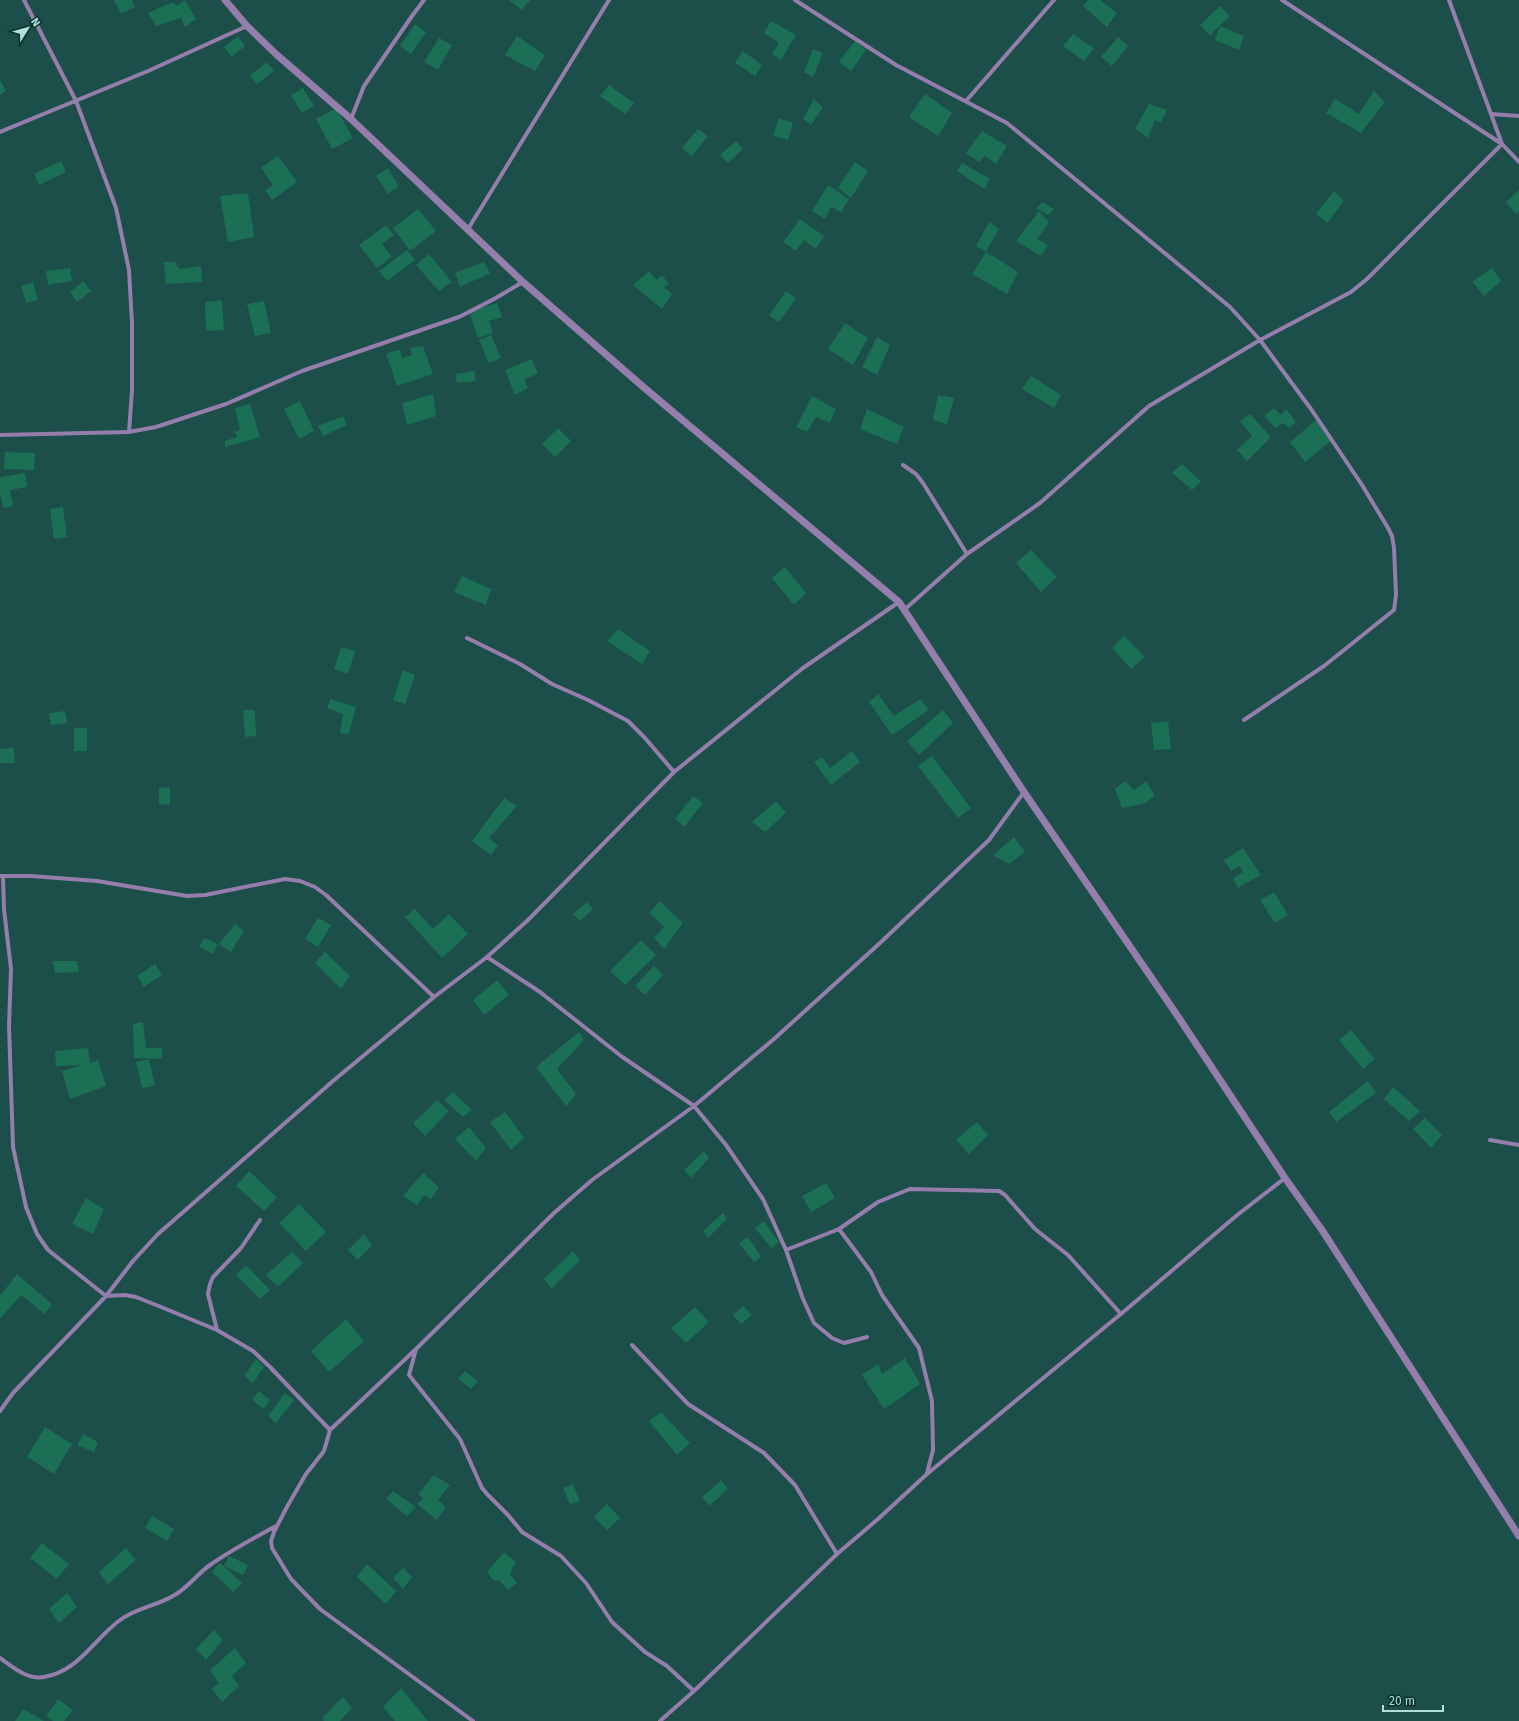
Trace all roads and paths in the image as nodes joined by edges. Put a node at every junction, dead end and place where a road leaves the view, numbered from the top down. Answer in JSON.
{"nodes":[{"id":1,"x":24,"y":0,"type":"edge"},
{"id":2,"x":225,"y":0,"type":"edge"},
{"id":3,"x":424,"y":0,"type":"edge"},
{"id":4,"x":609,"y":0,"type":"edge"},
{"id":5,"x":795,"y":0,"type":"edge"},
{"id":6,"x":1054,"y":0,"type":"edge"},
{"id":7,"x":1282,"y":0,"type":"edge"},
{"id":8,"x":1449,"y":0,"type":"edge"},
{"id":9,"x":247,"y":26,"type":"junction"},
{"id":10,"x":966,"y":100,"type":"junction"},
{"id":11,"x":76,"y":101,"type":"junction"},
{"id":12,"x":1491,"y":114,"type":"junction"},
{"id":13,"x":1519,"y":116,"type":"edge"},
{"id":14,"x":351,"y":119,"type":"junction"},
{"id":15,"x":0,"y":132,"type":"edge"},
{"id":16,"x":1502,"y":144,"type":"junction"},
{"id":17,"x":1519,"y":162,"type":"edge"},
{"id":18,"x":468,"y":229,"type":"junction"},
{"id":19,"x":523,"y":282,"type":"junction"},
{"id":20,"x":1260,"y":340,"type":"junction"},
{"id":21,"x":129,"y":432,"type":"junction"},
{"id":22,"x":0,"y":435,"type":"edge"},
{"id":23,"x":904,"y":465,"type":"dead end"},
{"id":24,"x":967,"y":554,"type":"junction"},
{"id":25,"x":899,"y":602,"type":"junction"},
{"id":26,"x":904,"y":610,"type":"junction"},
{"id":27,"x":467,"y":638,"type":"dead end"},
{"id":28,"x":1244,"y":720,"type":"dead end"},
{"id":29,"x":674,"y":772,"type":"junction"},
{"id":30,"x":1024,"y":792,"type":"junction"},
{"id":31,"x":1,"y":876,"type":"edge"},
{"id":32,"x":487,"y":957,"type":"junction"},
{"id":33,"x":434,"y":997,"type":"junction"},
{"id":34,"x":694,"y":1106,"type":"junction"},
{"id":35,"x":1490,"y":1140,"type":"dead end"},
{"id":36,"x":1519,"y":1145,"type":"edge"},
{"id":37,"x":1285,"y":1178,"type":"junction"},
{"id":38,"x":260,"y":1220,"type":"dead end"},
{"id":39,"x":839,"y":1229,"type":"junction"},
{"id":40,"x":786,"y":1250,"type":"junction"},
{"id":41,"x":106,"y":1296,"type":"junction"},
{"id":42,"x":1121,"y":1314,"type":"junction"},
{"id":43,"x":217,"y":1330,"type":"junction"},
{"id":44,"x":867,"y":1337,"type":"dead end"},
{"id":45,"x":632,"y":1345,"type":"dead end"},
{"id":46,"x":416,"y":1349,"type":"junction"},
{"id":47,"x":0,"y":1411,"type":"edge"},
{"id":48,"x":330,"y":1430,"type":"junction"},
{"id":49,"x":927,"y":1474,"type":"junction"},
{"id":50,"x":277,"y":1526,"type":"junction"},
{"id":51,"x":1519,"y":1536,"type":"edge"},
{"id":52,"x":837,"y":1554,"type":"junction"},
{"id":53,"x":0,"y":1658,"type":"edge"},
{"id":54,"x":694,"y":1691,"type":"junction"},
{"id":55,"x":473,"y":1721,"type":"edge"},
{"id":56,"x":660,"y":1721,"type":"edge"}],
"edges":[{"from":1,"to":11,"type":"street"},
{"from":2,"to":9,"type":"street"},
{"from":3,"to":14,"type":"street"},
{"from":4,"to":18,"type":"street"},
{"from":5,"to":10,"type":"street"},
{"from":6,"to":10,"type":"street"},
{"from":7,"to":16,"type":"street"},
{"from":8,"to":12,"type":"street"},
{"from":9,"to":11,"type":"street"},
{"from":9,"to":14,"type":"street"},
{"from":10,"to":20,"type":"street"},
{"from":11,"to":15,"type":"street"},
{"from":11,"to":21,"type":"street"},
{"from":12,"to":13,"type":"street"},
{"from":12,"to":16,"type":"street"},
{"from":14,"to":18,"type":"street"},
{"from":16,"to":17,"type":"street"},
{"from":16,"to":20,"type":"street"},
{"from":18,"to":19,"type":"street"},
{"from":19,"to":21,"type":"street"},
{"from":19,"to":25,"type":"street"},
{"from":20,"to":24,"type":"street"},
{"from":20,"to":28,"type":"street"},
{"from":21,"to":22,"type":"street"},
{"from":23,"to":24,"type":"street"},
{"from":24,"to":26,"type":"street"},
{"from":25,"to":26,"type":"street"},
{"from":25,"to":29,"type":"street"},
{"from":26,"to":30,"type":"street"},
{"from":27,"to":29,"type":"street"},
{"from":29,"to":32,"type":"street"},
{"from":30,"to":34,"type":"street"},
{"from":30,"to":37,"type":"street"},
{"from":31,"to":33,"type":"street"},
{"from":31,"to":41,"type":"street"},
{"from":32,"to":33,"type":"street"},
{"from":32,"to":34,"type":"street"},
{"from":33,"to":41,"type":"street"},
{"from":34,"to":40,"type":"street"},
{"from":34,"to":46,"type":"street"},
{"from":35,"to":36,"type":"street"},
{"from":37,"to":42,"type":"street"},
{"from":37,"to":51,"type":"street"},
{"from":38,"to":43,"type":"street"},
{"from":39,"to":40,"type":"street"},
{"from":39,"to":42,"type":"street"},
{"from":39,"to":49,"type":"street"},
{"from":40,"to":44,"type":"street"},
{"from":41,"to":43,"type":"street"},
{"from":41,"to":47,"type":"street"},
{"from":42,"to":49,"type":"street"},
{"from":43,"to":48,"type":"street"},
{"from":45,"to":52,"type":"street"},
{"from":46,"to":48,"type":"street"},
{"from":46,"to":54,"type":"street"},
{"from":48,"to":50,"type":"street"},
{"from":49,"to":52,"type":"street"},
{"from":50,"to":53,"type":"street"},
{"from":50,"to":55,"type":"street"},
{"from":52,"to":54,"type":"street"},
{"from":54,"to":56,"type":"street"}]}
